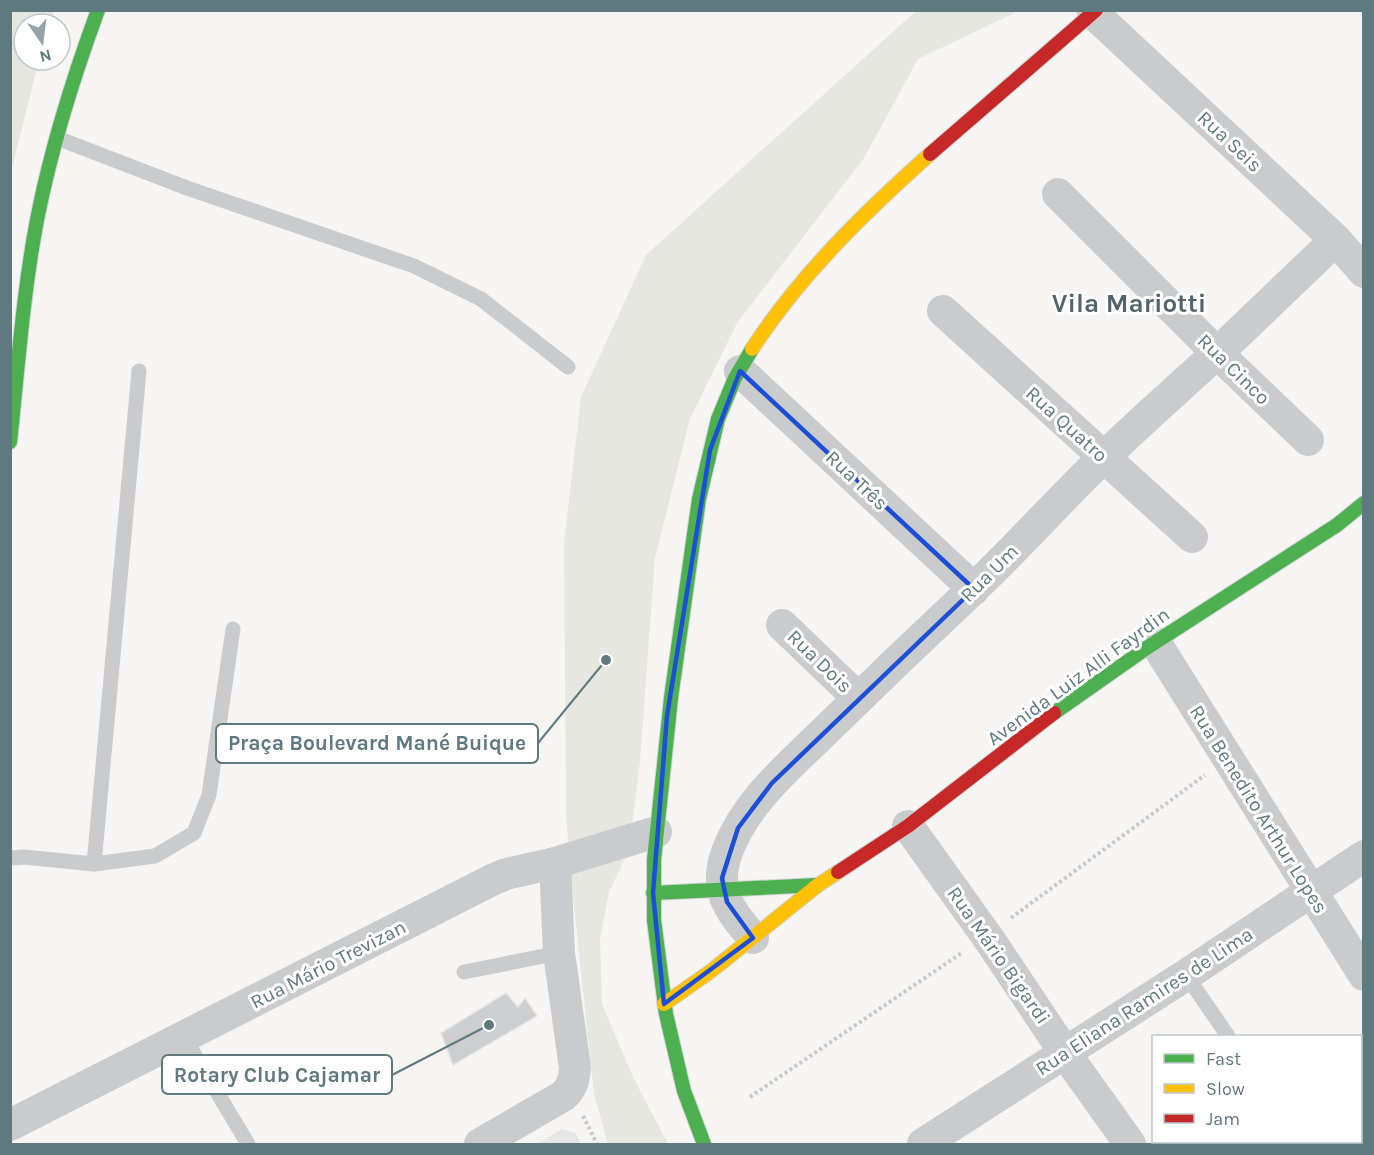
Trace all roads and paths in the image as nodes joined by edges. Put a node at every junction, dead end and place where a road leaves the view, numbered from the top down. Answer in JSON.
{"nodes":[{"id":1,"x":98,"y":10,"type":"edge"},
{"id":2,"x":1095,"y":12,"type":"edge"},
{"id":3,"x":57,"y":138,"type":"junction"},
{"id":4,"x":1058,"y":194,"type":"dead end"},
{"id":5,"x":1336,"y":240,"type":"junction"},
{"id":6,"x":1364,"y":272,"type":"edge"},
{"id":7,"x":943,"y":311,"type":"dead end"},
{"id":8,"x":1216,"y":353,"type":"junction"},
{"id":9,"x":568,"y":367,"type":"dead end"},
{"id":10,"x":139,"y":371,"type":"dead end"},
{"id":11,"x":740,"y":371,"type":"junction"},
{"id":12,"x":1308,"y":440,"type":"dead end"},
{"id":13,"x":10,"y":442,"type":"edge"},
{"id":14,"x":1104,"y":457,"type":"junction"},
{"id":15,"x":1364,"y":503,"type":"edge"},
{"id":16,"x":1192,"y":537,"type":"dead end"},
{"id":17,"x":974,"y":589,"type":"junction"},
{"id":18,"x":782,"y":625,"type":"dead end"},
{"id":19,"x":233,"y":629,"type":"dead end"},
{"id":20,"x":1155,"y":642,"type":"junction"},
{"id":21,"x":858,"y":698,"type":"junction"},
{"id":22,"x":908,"y":826,"type":"junction"},
{"id":23,"x":656,"y":832,"type":"junction"},
{"id":24,"x":1364,"y":856,"type":"edge"},
{"id":25,"x":10,"y":858,"type":"edge"},
{"id":26,"x":555,"y":863,"type":"junction"},
{"id":27,"x":94,"y":864,"type":"junction"},
{"id":28,"x":818,"y":885,"type":"junction"},
{"id":29,"x":722,"y":890,"type":"junction"},
{"id":30,"x":1310,"y":892,"type":"junction"},
{"id":31,"x":653,"y":893,"type":"junction"},
{"id":32,"x":753,"y":938,"type":"junction"},
{"id":33,"x":559,"y":953,"type":"junction"},
{"id":34,"x":464,"y":972,"type":"dead end"},
{"id":35,"x":1186,"y":975,"type":"junction"},
{"id":36,"x":1364,"y":975,"type":"edge"},
{"id":37,"x":664,"y":1004,"type":"junction"},
{"id":38,"x":1227,"y":1035,"type":"edge"},
{"id":39,"x":184,"y":1037,"type":"junction"},
{"id":40,"x":1065,"y":1053,"type":"junction"},
{"id":41,"x":10,"y":1125,"type":"edge"},
{"id":42,"x":940,"y":1140,"type":"edge"},
{"id":43,"x":248,"y":1144,"type":"edge"},
{"id":44,"x":480,"y":1144,"type":"edge"},
{"id":45,"x":704,"y":1144,"type":"edge"},
{"id":46,"x":1130,"y":1144,"type":"edge"}],
"edges":[{"from":1,"to":3,"type":"street"},
{"from":2,"to":5,"type":"street","name":"Rua Seis"},
{"from":2,"to":11,"type":"street"},
{"from":3,"to":9,"type":"lane"},
{"from":3,"to":13,"type":"street"},
{"from":4,"to":8,"type":"street","name":"Rua Cinco"},
{"from":5,"to":6,"type":"street","name":"Rua Seis"},
{"from":5,"to":8,"type":"street","name":"Rua Um"},
{"from":7,"to":14,"type":"street","name":"Rua Quatro"},
{"from":8,"to":12,"type":"street","name":"Rua Cinco"},
{"from":8,"to":14,"type":"street","name":"Rua Um"},
{"from":10,"to":27,"type":"lane"},
{"from":11,"to":17,"type":"street","name":"Rua Três"},
{"from":11,"to":23,"type":"street"},
{"from":14,"to":16,"type":"street","name":"Rua Quatro"},
{"from":14,"to":17,"type":"street","name":"Rua Um"},
{"from":15,"to":20,"type":"street","name":"Avenida Luiz Alli Fayrdin"},
{"from":17,"to":21,"type":"street","name":"Rua Um"},
{"from":18,"to":21,"type":"street","name":"Rua Dois"},
{"from":19,"to":27,"type":"lane"},
{"from":20,"to":22,"type":"street","name":"Avenida Luiz Alli Fayrdin"},
{"from":20,"to":30,"type":"street","name":"Rua Benedito Arthur Lopes"},
{"from":21,"to":29,"type":"street","name":"Rua Um"},
{"from":22,"to":28,"type":"street","name":"Avenida Luiz Alli Fayrdin"},
{"from":22,"to":40,"type":"street","name":"Rua Mário Bigardi"},
{"from":23,"to":26,"type":"street","name":"Rua Mário Trevizan"},
{"from":23,"to":31,"type":"street"},
{"from":24,"to":30,"type":"street","name":"Rua Eliana Ramires de Lima"},
{"from":25,"to":27,"type":"lane"},
{"from":26,"to":33,"type":"street"},
{"from":26,"to":39,"type":"street","name":"Rua Mário Trevizan"},
{"from":28,"to":29,"type":"street"},
{"from":28,"to":32,"type":"street","name":"Avenida Luiz Alli Fayrdin"},
{"from":29,"to":31,"type":"street"},
{"from":29,"to":32,"type":"street"},
{"from":30,"to":35,"type":"street","name":"Rua Eliana Ramires de Lima"},
{"from":30,"to":36,"type":"street","name":"Rua Benedito Arthur Lopes"},
{"from":31,"to":37,"type":"street"},
{"from":32,"to":37,"type":"street","name":"Avenida Luiz Alli Fayrdin"},
{"from":33,"to":34,"type":"lane"},
{"from":33,"to":44,"type":"street"},
{"from":35,"to":38,"type":"lane"},
{"from":35,"to":40,"type":"street","name":"Rua Eliana Ramires de Lima"},
{"from":37,"to":45,"type":"street"},
{"from":39,"to":41,"type":"street","name":"Rua Mário Trevizan"},
{"from":39,"to":43,"type":"lane"},
{"from":40,"to":42,"type":"street","name":"Rua Eliana Ramires de Lima"},
{"from":40,"to":46,"type":"street","name":"Rua Mário Bigardi"}]}
